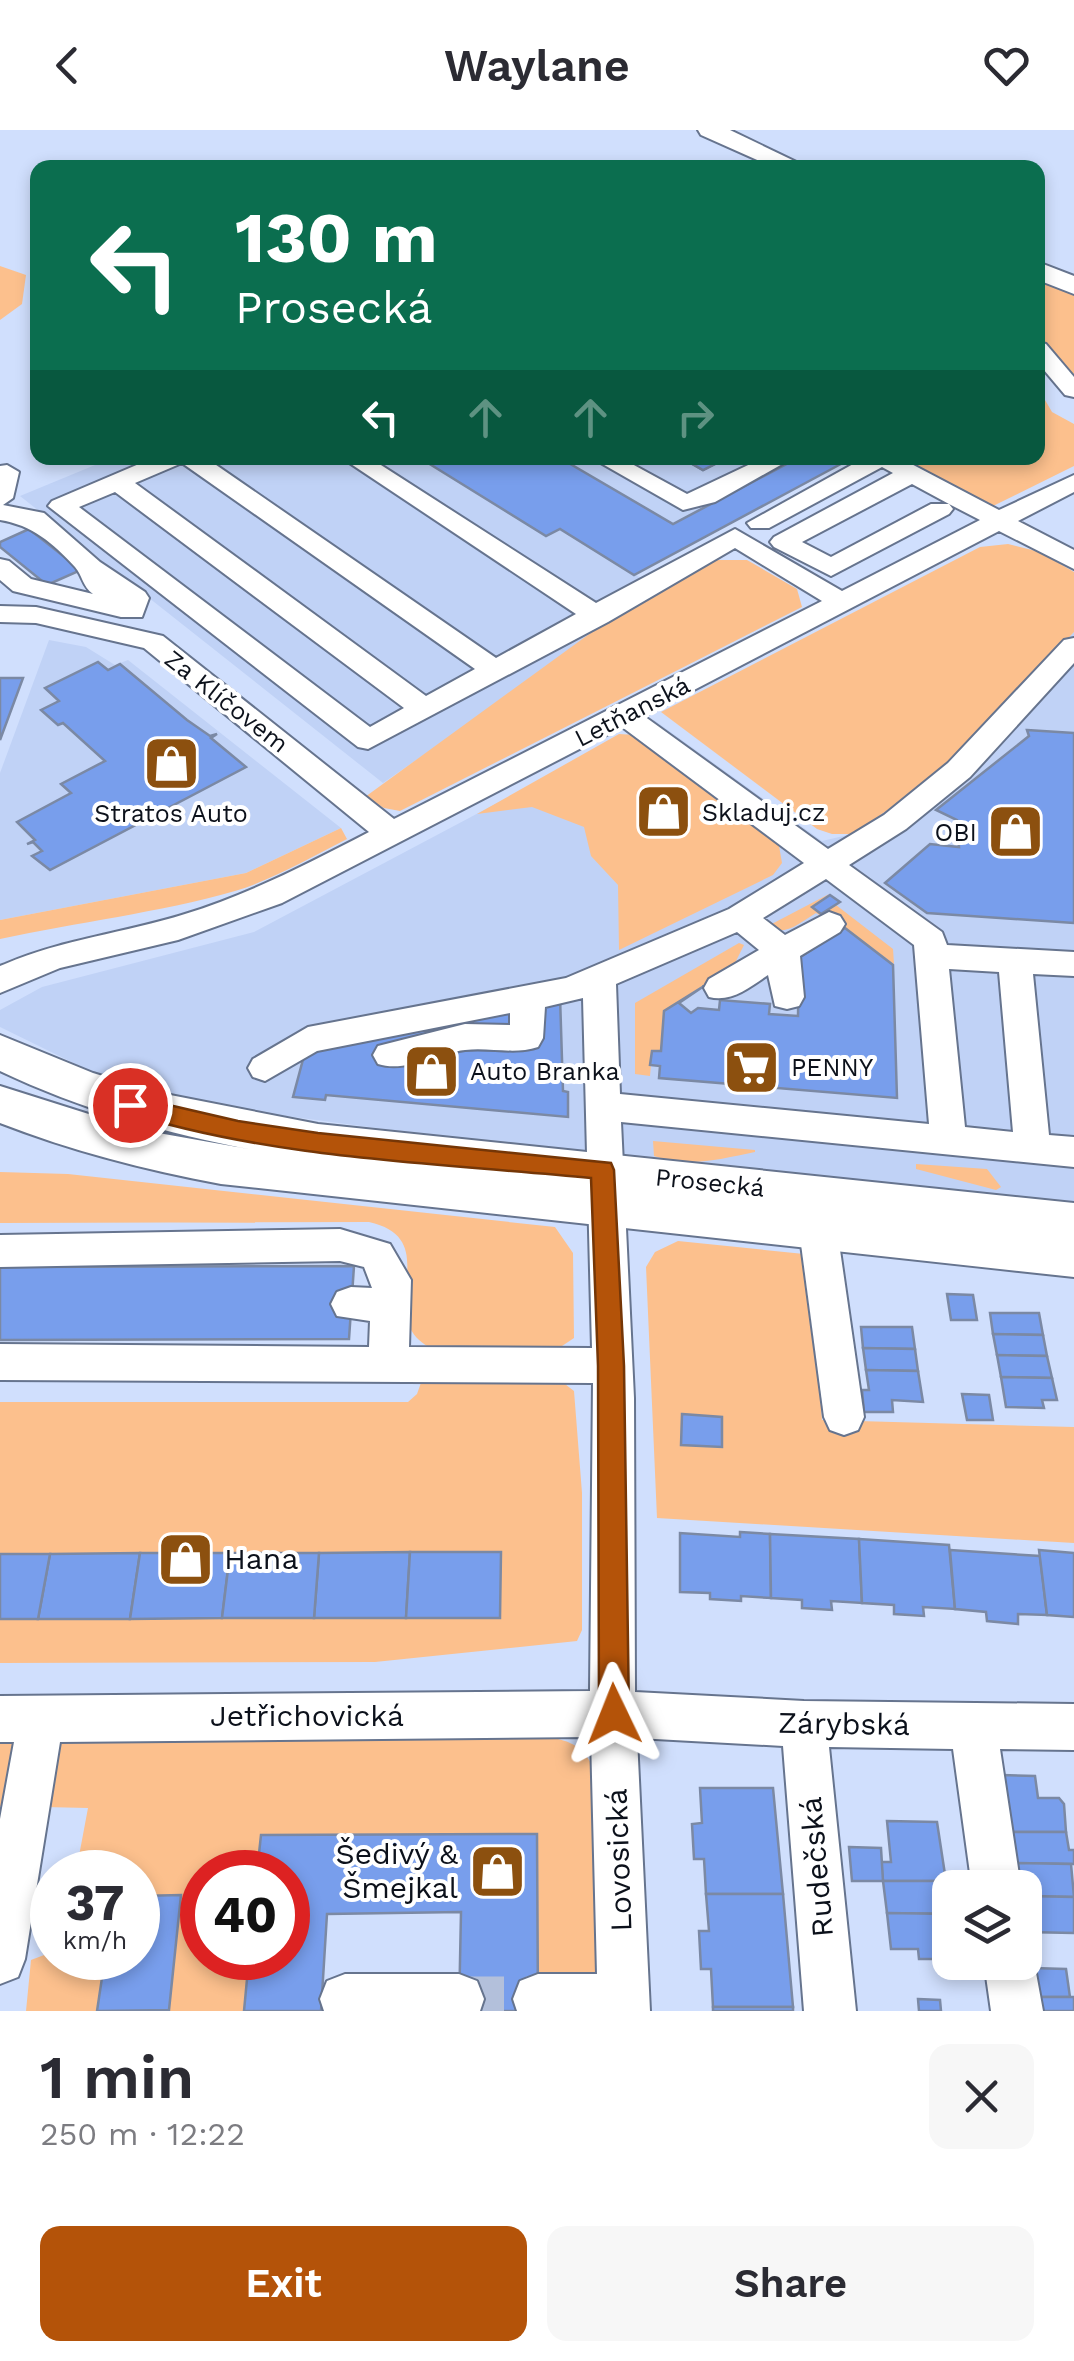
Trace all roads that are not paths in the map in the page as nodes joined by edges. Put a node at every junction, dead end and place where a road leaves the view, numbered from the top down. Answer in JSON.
{"nodes":[{"id":1,"x":710,"y":130,"type":"edge"},
{"id":2,"x":779,"y":160,"type":"edge"},
{"id":3,"x":1045,"y":273,"type":"edge"},
{"id":4,"x":1074,"y":286,"type":"edge"},
{"id":5,"x":1045,"y":357,"type":"edge"},
{"id":6,"x":1045,"y":377,"type":"edge"},
{"id":7,"x":1073,"y":390,"type":"edge"},
{"id":8,"x":157,"y":465,"type":"edge"},
{"id":9,"x":200,"y":465,"type":"edge"},
{"id":10,"x":365,"y":465,"type":"edge"},
{"id":11,"x":617,"y":465,"type":"edge"},
{"id":12,"x":768,"y":465,"type":"edge"},
{"id":13,"x":869,"y":465,"type":"edge"},
{"id":14,"x":889,"y":465,"type":"edge"},
{"id":15,"x":117,"y":482,"type":"junction"},
{"id":16,"x":907,"y":482,"type":"junction"},
{"id":17,"x":1074,"y":482,"type":"edge"},
{"id":18,"x":0,"y":512,"type":"edge"},
{"id":19,"x":1001,"y":520,"type":"junction"},
{"id":20,"x":760,"y":523,"type":"dead end"},
{"id":21,"x":1074,"y":561,"type":"edge"},
{"id":22,"x":0,"y":567,"type":"edge"},
{"id":23,"x":0,"y":602,"type":"edge"},
{"id":24,"x":842,"y":602,"type":"junction"},
{"id":25,"x":0,"y":614,"type":"edge"},
{"id":26,"x":36,"y":615,"type":"junction"},
{"id":27,"x":598,"y":616,"type":"junction"},
{"id":28,"x":128,"y":623,"type":"junction"},
{"id":29,"x":1074,"y":646,"type":"edge"},
{"id":30,"x":496,"y":670,"type":"junction"},
{"id":31,"x":426,"y":709,"type":"junction"},
{"id":32,"x":624,"y":715,"type":"junction"},
{"id":33,"x":394,"y":834,"type":"junction"},
{"id":34,"x":829,"y":862,"type":"junction"},
{"id":35,"x":740,"y":917,"type":"junction"},
{"id":36,"x":184,"y":924,"type":"junction"},
{"id":37,"x":829,"y":924,"type":"dead end"},
{"id":38,"x":783,"y":951,"type":"junction"},
{"id":39,"x":0,"y":955,"type":"edge"},
{"id":40,"x":932,"y":956,"type":"junction"},
{"id":41,"x":1014,"y":960,"type":"junction"},
{"id":42,"x":1074,"y":964,"type":"edge"},
{"id":43,"x":599,"y":979,"type":"junction"},
{"id":44,"x":0,"y":981,"type":"edge"},
{"id":45,"x":721,"y":988,"type":"dead end"},
{"id":46,"x":528,"y":998,"type":"junction"},
{"id":47,"x":787,"y":998,"type":"dead end"},
{"id":48,"x":0,"y":1052,"type":"edge"},
{"id":49,"x":390,"y":1055,"type":"dead end"},
{"id":50,"x":264,"y":1068,"type":"dead end"},
{"id":51,"x":0,"y":1104,"type":"edge"},
{"id":52,"x":601,"y":1106,"type":"junction"},
{"id":53,"x":948,"y":1139,"type":"junction"},
{"id":54,"x":1032,"y":1147,"type":"junction"},
{"id":55,"x":1074,"y":1152,"type":"edge"},
{"id":56,"x":604,"y":1188,"type":"junction"},
{"id":57,"x":1074,"y":1223,"type":"edge"},
{"id":58,"x":818,"y":1228,"type":"junction"},
{"id":59,"x":0,"y":1251,"type":"edge"},
{"id":60,"x":1074,"y":1256,"type":"edge"},
{"id":61,"x":351,"y":1304,"type":"dead end"},
{"id":62,"x":390,"y":1306,"type":"junction"},
{"id":63,"x":0,"y":1362,"type":"edge"},
{"id":64,"x":388,"y":1364,"type":"junction"},
{"id":65,"x":611,"y":1366,"type":"junction"},
{"id":66,"x":844,"y":1418,"type":"dead end"},
{"id":67,"x":614,"y":1714,"type":"junction"},
{"id":68,"x":21,"y":1719,"type":"edge"},
{"id":69,"x":804,"y":1724,"type":"junction"},
{"id":70,"x":972,"y":1727,"type":"junction"},
{"id":71,"x":1074,"y":1727,"type":"edge"},
{"id":72,"x":995,"y":1870,"type":"edge"},
{"id":73,"x":0,"y":1960,"type":"edge"},
{"id":74,"x":1012,"y":1980,"type":"edge"},
{"id":75,"x":459,"y":1999,"type":"tunnel mouth"},
{"id":76,"x":538,"y":1999,"type":"tunnel mouth"},
{"id":77,"x":345,"y":2000,"type":"dead end"},
{"id":78,"x":624,"y":2006,"type":"edge"},
{"id":79,"x":830,"y":2011,"type":"edge"},
{"id":80,"x":1016,"y":2011,"type":"edge"}],
"edges":[{"from":1,"to":2,"type":"main road"},
{"from":3,"to":4,"type":"main road"},
{"from":5,"to":7,"type":"street"},
{"from":6,"to":7,"type":"street"},
{"from":8,"to":15,"type":"street"},
{"from":9,"to":30,"type":"street"},
{"from":10,"to":27,"type":"street"},
{"from":11,"to":12,"type":"street"},
{"from":13,"to":20,"type":"street"},
{"from":14,"to":16,"type":"street"},
{"from":15,"to":31,"type":"street"},
{"from":15,"to":31,"type":"street"},
{"from":16,"to":16,"type":"street"},
{"from":16,"to":19,"type":"street"},
{"from":17,"to":19,"type":"street","name":"Letňanská"},
{"from":18,"to":28,"type":"street"},
{"from":19,"to":21,"type":"street"},
{"from":19,"to":24,"type":"street","name":"Letňanská"},
{"from":22,"to":28,"type":"street"},
{"from":23,"to":26,"type":"street","name":"Za Klíčovem"},
{"from":24,"to":27,"type":"street"},
{"from":24,"to":32,"type":"street","name":"Letňanská"},
{"from":25,"to":26,"type":"street","name":"Za Klíčovem"},
{"from":26,"to":28,"type":"street","name":"Za Klíčovem"},
{"from":27,"to":30,"type":"street"},
{"from":28,"to":33,"type":"street","name":"Za Klíčovem"},
{"from":29,"to":34,"type":"street"},
{"from":30,"to":31,"type":"street"},
{"from":32,"to":33,"type":"street","name":"Letňanská"},
{"from":32,"to":34,"type":"street"},
{"from":33,"to":36,"type":"street","name":"Letňanská"},
{"from":34,"to":35,"type":"street"},
{"from":34,"to":40,"type":"street"},
{"from":35,"to":38,"type":"street"},
{"from":35,"to":43,"type":"street"},
{"from":36,"to":39,"type":"street","name":"Letňanská"},
{"from":36,"to":44,"type":"street","name":"Letňanská"},
{"from":37,"to":38,"type":"street"},
{"from":38,"to":45,"type":"street"},
{"from":38,"to":47,"type":"street"},
{"from":40,"to":41,"type":"street"},
{"from":40,"to":53,"type":"street"},
{"from":41,"to":42,"type":"street"},
{"from":41,"to":54,"type":"street"},
{"from":43,"to":46,"type":"street"},
{"from":43,"to":52,"type":"street","name":"Lovosická"},
{"from":46,"to":49,"type":"street"},
{"from":46,"to":50,"type":"street"},
{"from":48,"to":56,"type":"main road","name":"Prosecká"},
{"from":51,"to":56,"type":"main road","name":"Prosecká"},
{"from":52,"to":53,"type":"street"},
{"from":52,"to":56,"type":"street","name":"Lovosická"},
{"from":53,"to":54,"type":"street"},
{"from":54,"to":55,"type":"street"},
{"from":56,"to":57,"type":"main road","name":"Prosecká"},
{"from":56,"to":58,"type":"main road","name":"Prosecká"},
{"from":56,"to":65,"type":"street","name":"Lovosická"},
{"from":58,"to":60,"type":"main road","name":"Prosecká"},
{"from":58,"to":66,"type":"street"},
{"from":59,"to":62,"type":"street"},
{"from":61,"to":62,"type":"street"},
{"from":62,"to":64,"type":"street"},
{"from":63,"to":64,"type":"street"},
{"from":64,"to":65,"type":"street"},
{"from":65,"to":67,"type":"street","name":"Lovosická"},
{"from":67,"to":68,"type":"street","name":"Jetřichovická"},
{"from":67,"to":69,"type":"street","name":"Zárybská"},
{"from":67,"to":78,"type":"street","name":"Lovosická"},
{"from":68,"to":73,"type":"street"},
{"from":69,"to":70,"type":"street","name":"Zárybská"},
{"from":69,"to":79,"type":"street","name":"Rudečská"},
{"from":70,"to":71,"type":"street","name":"Zárybská"},
{"from":70,"to":72,"type":"street"},
{"from":74,"to":80,"type":"street"},
{"from":75,"to":77,"type":"street"},
{"from":76,"to":78,"type":"street"}]}
